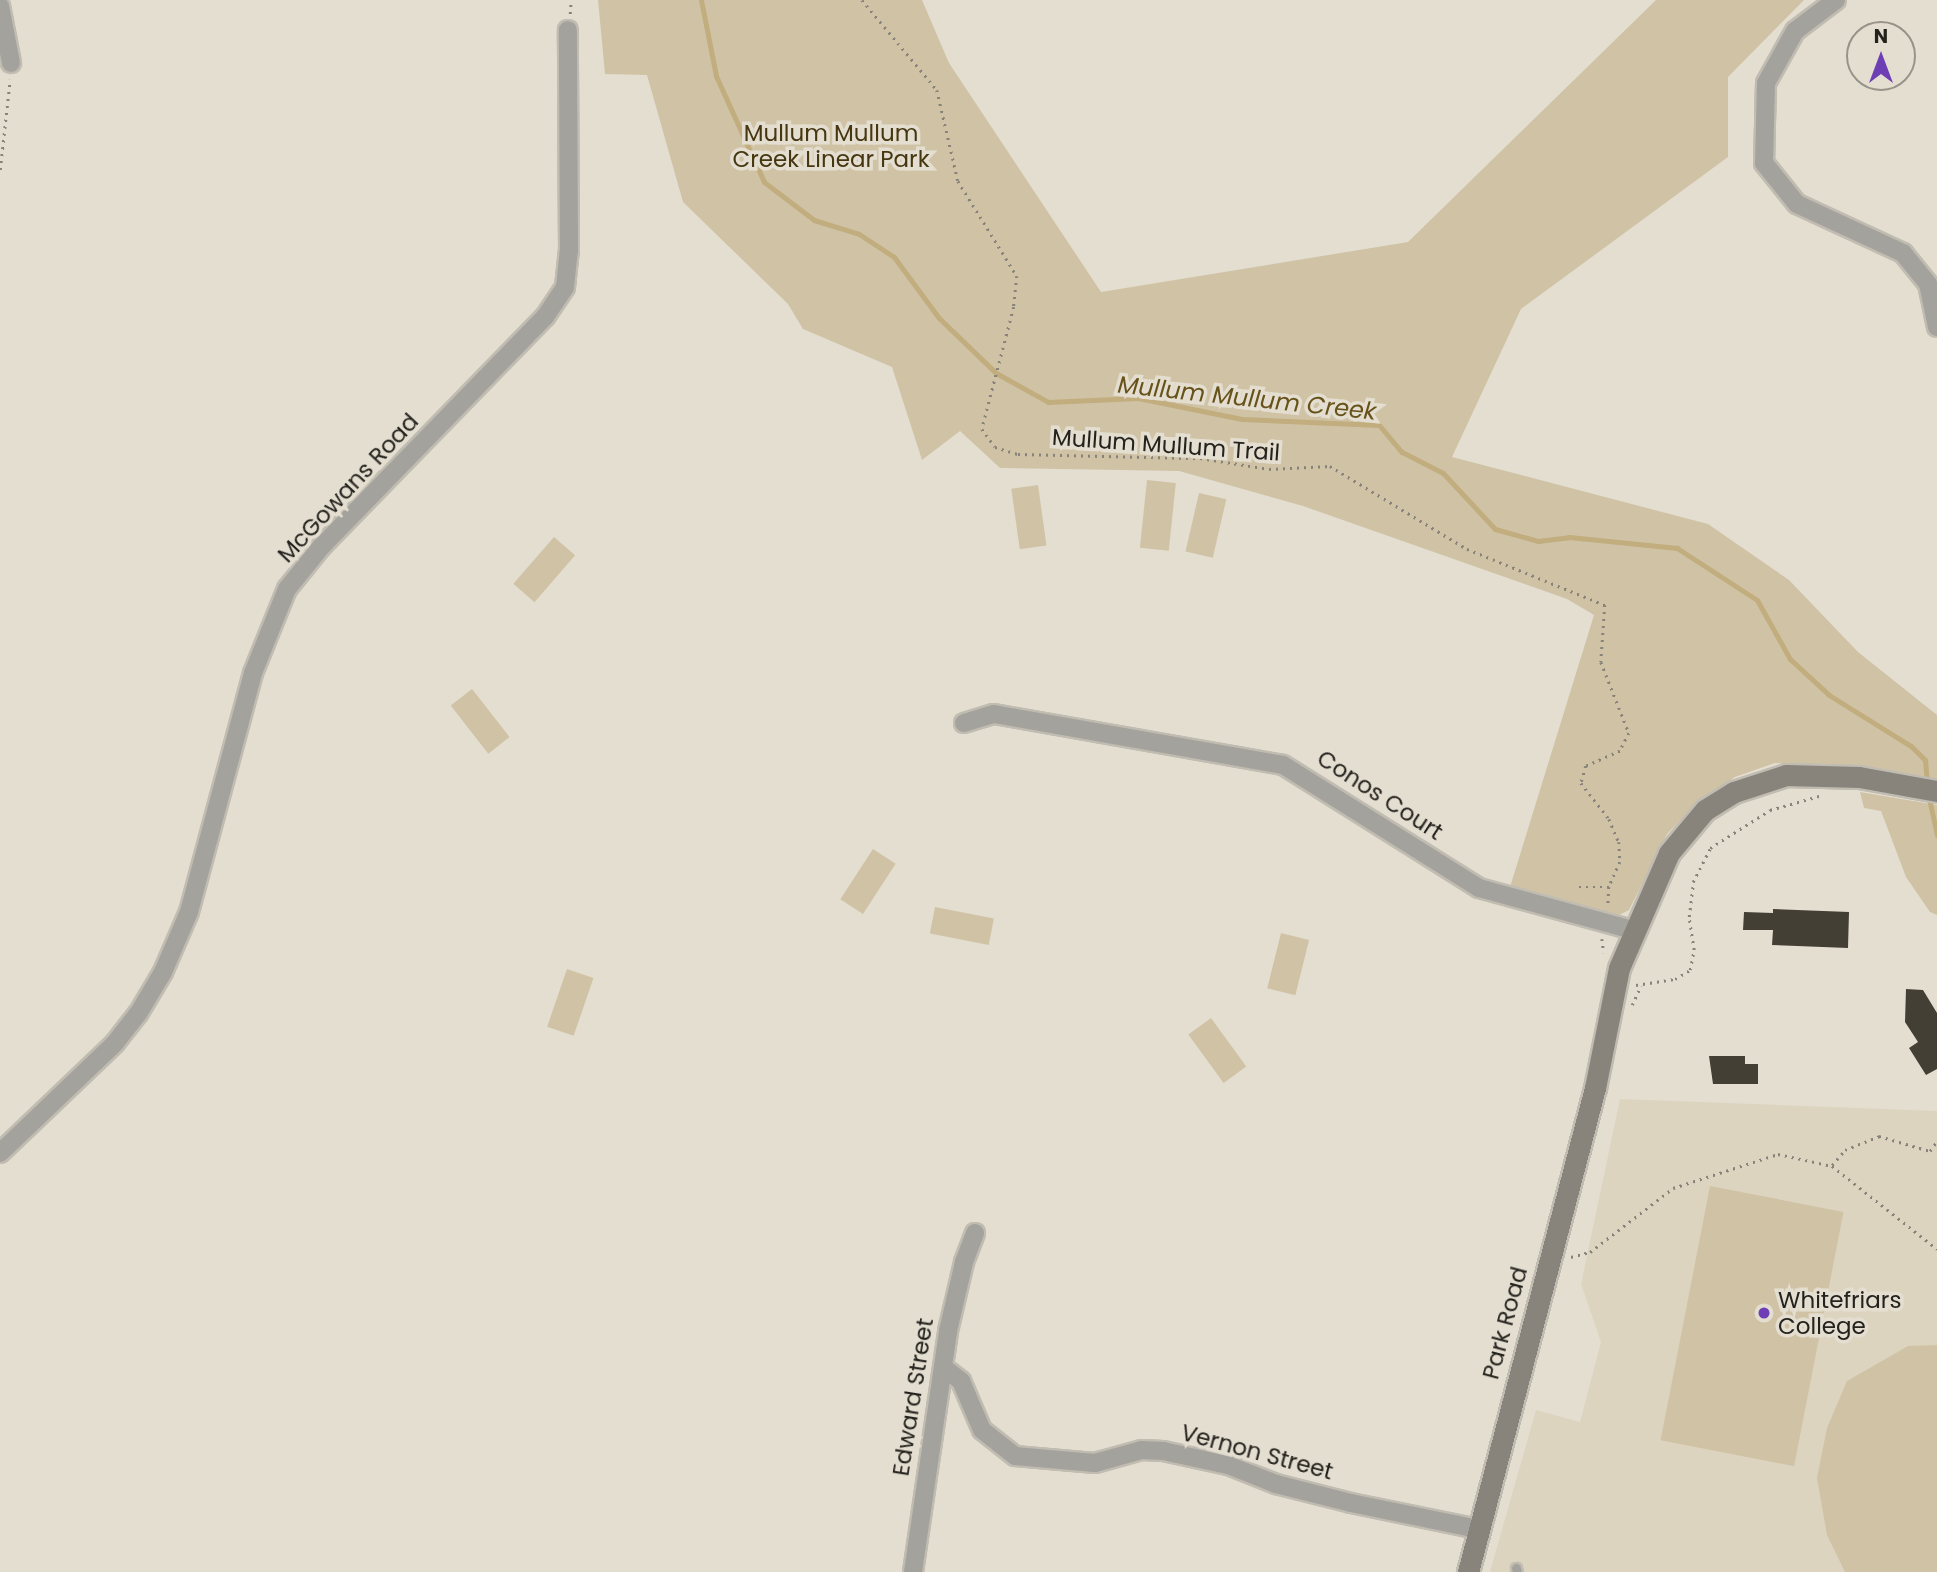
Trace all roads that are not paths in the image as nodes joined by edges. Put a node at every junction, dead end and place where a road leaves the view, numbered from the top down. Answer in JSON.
{"nodes":[{"id":1,"x":1836,"y":0,"type":"edge"},
{"id":2,"x":0,"y":6,"type":"edge"},
{"id":3,"x":568,"y":30,"type":"dead end"},
{"id":4,"x":11,"y":63,"type":"road end"},
{"id":5,"x":1937,"y":327,"type":"edge"},
{"id":6,"x":964,"y":723,"type":"dead end"},
{"id":7,"x":1937,"y":791,"type":"edge"},
{"id":8,"x":1636,"y":931,"type":"junction"},
{"id":9,"x":0,"y":1153,"type":"edge"},
{"id":10,"x":975,"y":1233,"type":"dead end"},
{"id":11,"x":943,"y":1367,"type":"junction"},
{"id":12,"x":1478,"y":1530,"type":"junction"},
{"id":13,"x":913,"y":1572,"type":"edge"},
{"id":14,"x":1468,"y":1572,"type":"edge"}],
"edges":[{"from":1,"to":5,"type":"street"},
{"from":2,"to":4,"type":"street"},
{"from":3,"to":9,"type":"street","name":"McGowans Road"},
{"from":6,"to":8,"type":"street","name":"Conos Court"},
{"from":7,"to":8,"type":"street","name":"Park Road"},
{"from":8,"to":12,"type":"street","name":"Park Road"},
{"from":10,"to":11,"type":"street","name":"Edward Street"},
{"from":11,"to":12,"type":"street","name":"Vernon Street"},
{"from":11,"to":13,"type":"street","name":"Edward Street"},
{"from":12,"to":14,"type":"street","name":"Park Road"}]}
